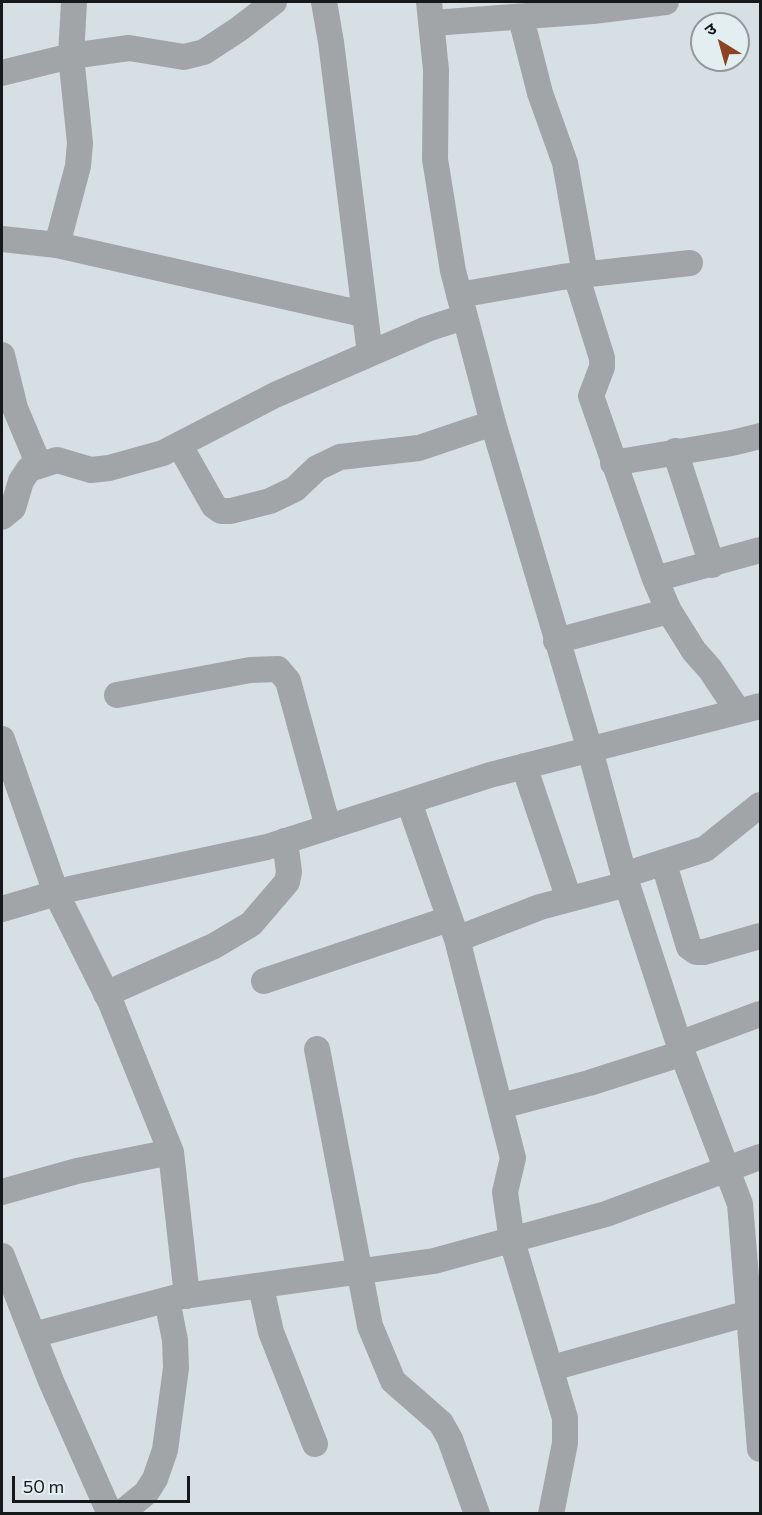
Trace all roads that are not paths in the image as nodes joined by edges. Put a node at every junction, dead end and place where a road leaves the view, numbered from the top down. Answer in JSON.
{"nodes":[{"id":1,"x":74,"y":2,"type":"edge"},
{"id":2,"x":274,"y":2,"type":"edge"},
{"id":3,"x":324,"y":2,"type":"edge"},
{"id":4,"x":666,"y":2,"type":"edge"},
{"id":5,"x":430,"y":12,"type":"edge"},
{"id":6,"x":521,"y":18,"type":"junction"},
{"id":7,"x":71,"y":56,"type":"junction"},
{"id":8,"x":2,"y":73,"type":"edge"},
{"id":9,"x":2,"y":239,"type":"edge"},
{"id":10,"x":57,"y":245,"type":"junction"},
{"id":11,"x":690,"y":263,"type":"dead end"},
{"id":12,"x":581,"y":275,"type":"junction"},
{"id":13,"x":462,"y":306,"type":"junction"},
{"id":14,"x":363,"y":314,"type":"junction"},
{"id":15,"x":370,"y":354,"type":"junction"},
{"id":16,"x":2,"y":355,"type":"edge"},
{"id":17,"x":493,"y":423,"type":"junction"},
{"id":18,"x":760,"y":435,"type":"edge"},
{"id":19,"x":180,"y":446,"type":"junction"},
{"id":20,"x":675,"y":451,"type":"junction"},
{"id":21,"x":614,"y":463,"type":"junction"},
{"id":22,"x":39,"y":465,"type":"junction"},
{"id":23,"x":2,"y":517,"type":"edge"},
{"id":24,"x":760,"y":550,"type":"edge"},
{"id":25,"x":712,"y":565,"type":"junction"},
{"id":26,"x":656,"y":579,"type":"junction"},
{"id":27,"x":669,"y":611,"type":"junction"},
{"id":28,"x":556,"y":641,"type":"junction"},
{"id":29,"x":117,"y":695,"type":"dead end"},
{"id":30,"x":749,"y":708,"type":"edge"},
{"id":31,"x":2,"y":739,"type":"edge"},
{"id":32,"x":590,"y":750,"type":"junction"},
{"id":33,"x":524,"y":766,"type":"junction"},
{"id":34,"x":409,"y":802,"type":"junction"},
{"id":35,"x":760,"y":805,"type":"edge"},
{"id":36,"x":328,"y":827,"type":"junction"},
{"id":37,"x":285,"y":841,"type":"junction"},
{"id":38,"x":664,"y":864,"type":"junction"},
{"id":39,"x":625,"y":880,"type":"junction"},
{"id":40,"x":56,"y":893,"type":"junction"},
{"id":41,"x":569,"y":899,"type":"junction"},
{"id":42,"x":2,"y":909,"type":"edge"},
{"id":43,"x":453,"y":929,"type":"junction"},
{"id":44,"x":760,"y":936,"type":"edge"},
{"id":45,"x":264,"y":981,"type":"dead end"},
{"id":46,"x":106,"y":994,"type":"junction"},
{"id":47,"x":760,"y":1014,"type":"edge"},
{"id":48,"x":681,"y":1048,"type":"junction"},
{"id":49,"x":317,"y":1049,"type":"dead end"},
{"id":50,"x":501,"y":1106,"type":"junction"},
{"id":51,"x":171,"y":1152,"type":"junction"},
{"id":52,"x":760,"y":1157,"type":"edge"},
{"id":53,"x":728,"y":1168,"type":"junction"},
{"id":54,"x":2,"y":1192,"type":"edge"},
{"id":55,"x":512,"y":1241,"type":"junction"},
{"id":56,"x":2,"y":1256,"type":"edge"},
{"id":57,"x":359,"y":1272,"type":"junction"},
{"id":58,"x":261,"y":1287,"type":"junction"},
{"id":59,"x":177,"y":1298,"type":"junction"},
{"id":60,"x":749,"y":1313,"type":"junction"},
{"id":61,"x":33,"y":1335,"type":"junction"},
{"id":62,"x":552,"y":1368,"type":"junction"},
{"id":63,"x":759,"y":1421,"type":"edge"},
{"id":64,"x":315,"y":1444,"type":"dead end"},
{"id":65,"x":760,"y":1449,"type":"edge"},
{"id":66,"x":110,"y":1514,"type":"edge"},
{"id":67,"x":120,"y":1514,"type":"edge"},
{"id":68,"x":477,"y":1514,"type":"edge"},
{"id":69,"x":551,"y":1514,"type":"edge"}],
"edges":[{"from":1,"to":7,"type":"street"},
{"from":2,"to":7,"type":"street"},
{"from":3,"to":14,"type":"street"},
{"from":4,"to":6,"type":"street"},
{"from":5,"to":6,"type":"street"},
{"from":5,"to":13,"type":"street"},
{"from":6,"to":12,"type":"street"},
{"from":7,"to":8,"type":"street"},
{"from":7,"to":10,"type":"street"},
{"from":9,"to":10,"type":"street"},
{"from":10,"to":14,"type":"street"},
{"from":11,"to":12,"type":"street"},
{"from":12,"to":13,"type":"street"},
{"from":12,"to":21,"type":"street"},
{"from":13,"to":15,"type":"street"},
{"from":13,"to":17,"type":"street"},
{"from":14,"to":15,"type":"street"},
{"from":15,"to":19,"type":"street"},
{"from":16,"to":22,"type":"street"},
{"from":17,"to":19,"type":"street"},
{"from":17,"to":28,"type":"street"},
{"from":18,"to":20,"type":"street"},
{"from":19,"to":22,"type":"street"},
{"from":20,"to":21,"type":"street"},
{"from":20,"to":25,"type":"street"},
{"from":21,"to":26,"type":"street"},
{"from":22,"to":23,"type":"street"},
{"from":24,"to":25,"type":"street"},
{"from":25,"to":26,"type":"street"},
{"from":26,"to":27,"type":"street"},
{"from":27,"to":28,"type":"street"},
{"from":27,"to":30,"type":"street"},
{"from":28,"to":32,"type":"street"},
{"from":29,"to":36,"type":"street"},
{"from":30,"to":32,"type":"street"},
{"from":31,"to":40,"type":"street"},
{"from":32,"to":33,"type":"street"},
{"from":32,"to":39,"type":"street"},
{"from":33,"to":34,"type":"street"},
{"from":33,"to":41,"type":"street"},
{"from":34,"to":36,"type":"street"},
{"from":34,"to":43,"type":"street"},
{"from":35,"to":38,"type":"street"},
{"from":36,"to":37,"type":"street"},
{"from":37,"to":40,"type":"street"},
{"from":37,"to":46,"type":"street"},
{"from":38,"to":39,"type":"street"},
{"from":38,"to":44,"type":"street"},
{"from":39,"to":41,"type":"street"},
{"from":39,"to":48,"type":"street"},
{"from":40,"to":42,"type":"street"},
{"from":40,"to":46,"type":"street"},
{"from":41,"to":43,"type":"street"},
{"from":43,"to":45,"type":"street"},
{"from":43,"to":50,"type":"street"},
{"from":46,"to":51,"type":"street"},
{"from":47,"to":48,"type":"street"},
{"from":48,"to":50,"type":"street"},
{"from":48,"to":53,"type":"street"},
{"from":49,"to":57,"type":"street"},
{"from":50,"to":55,"type":"street"},
{"from":51,"to":54,"type":"street"},
{"from":51,"to":59,"type":"street"},
{"from":52,"to":53,"type":"street"},
{"from":53,"to":55,"type":"street"},
{"from":53,"to":60,"type":"street"},
{"from":55,"to":57,"type":"street"},
{"from":55,"to":62,"type":"street"},
{"from":56,"to":61,"type":"street"},
{"from":57,"to":58,"type":"street"},
{"from":57,"to":68,"type":"street"},
{"from":58,"to":59,"type":"street"},
{"from":58,"to":64,"type":"street"},
{"from":59,"to":61,"type":"street"},
{"from":59,"to":67,"type":"street"},
{"from":60,"to":62,"type":"street"},
{"from":60,"to":63,"type":"street"},
{"from":61,"to":66,"type":"street"},
{"from":62,"to":69,"type":"street"},
{"from":63,"to":65,"type":"street"}]}
